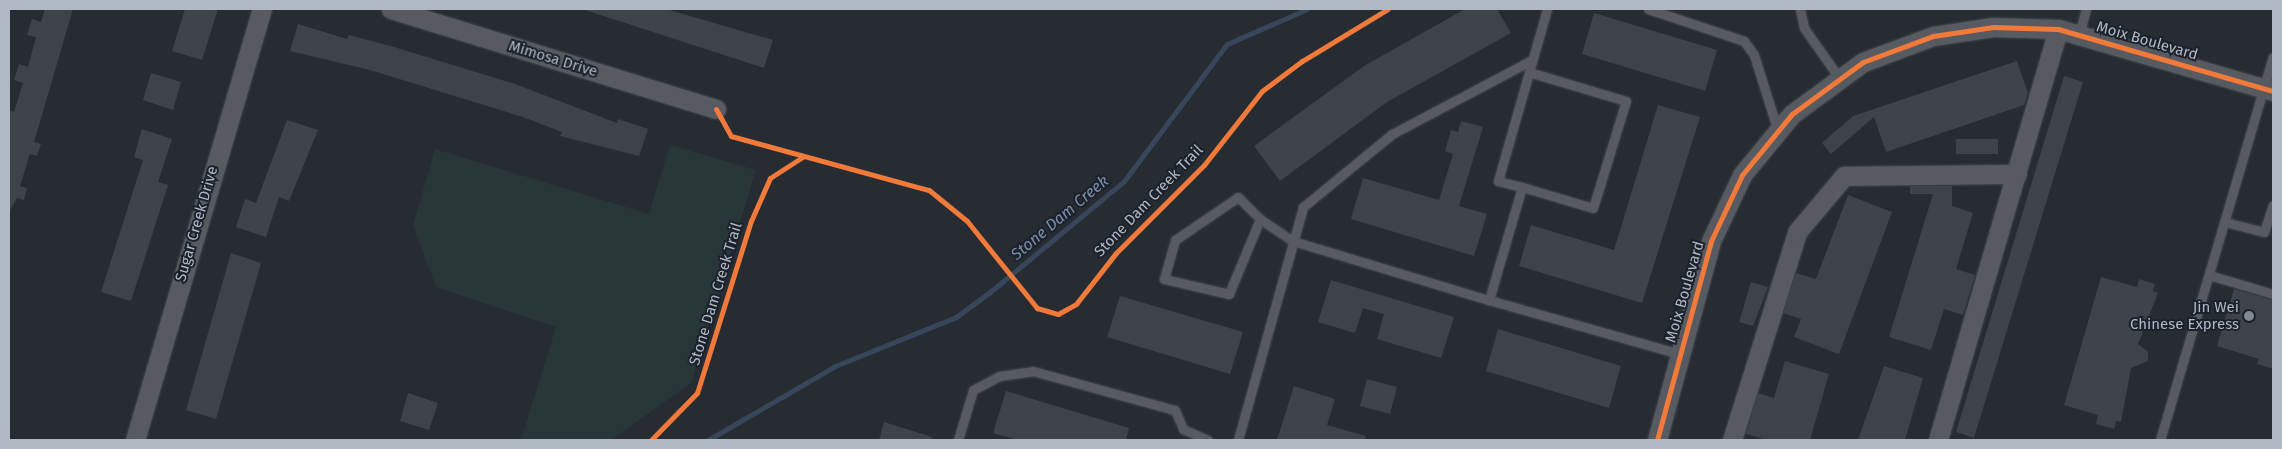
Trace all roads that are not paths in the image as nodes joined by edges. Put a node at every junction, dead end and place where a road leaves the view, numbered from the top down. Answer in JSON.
{"nodes":[{"id":1,"x":262,"y":9,"type":"edge"},
{"id":2,"x":391,"y":9,"type":"edge"},
{"id":3,"x":1547,"y":9,"type":"edge"},
{"id":4,"x":1651,"y":9,"type":"edge"},
{"id":5,"x":1800,"y":9,"type":"edge"},
{"id":6,"x":2086,"y":9,"type":"edge"},
{"id":7,"x":2058,"y":29,"type":"junction"},
{"id":8,"x":2079,"y":35,"type":"junction"},
{"id":9,"x":2273,"y":57,"type":"edge"},
{"id":10,"x":1532,"y":60,"type":"junction"},
{"id":11,"x":1529,"y":72,"type":"junction"},
{"id":12,"x":1840,"y":79,"type":"junction"},
{"id":13,"x":2269,"y":89,"type":"edge"},
{"id":14,"x":716,"y":109,"type":"dead end"},
{"id":15,"x":1778,"y":132,"type":"junction"},
{"id":16,"x":2017,"y":174,"type":"junction"},
{"id":17,"x":1522,"y":188,"type":"junction"},
{"id":18,"x":2273,"y":205,"type":"edge"},
{"id":19,"x":1260,"y":219,"type":"junction"},
{"id":20,"x":2225,"y":222,"type":"junction"},
{"id":21,"x":2269,"y":233,"type":"edge"},
{"id":22,"x":1293,"y":240,"type":"junction"},
{"id":23,"x":2209,"y":275,"type":"junction"},
{"id":24,"x":2273,"y":294,"type":"edge"},
{"id":25,"x":1489,"y":300,"type":"junction"},
{"id":26,"x":1680,"y":354,"type":"junction"},
{"id":27,"x":136,"y":440,"type":"edge"},
{"id":28,"x":958,"y":440,"type":"edge"},
{"id":29,"x":1208,"y":440,"type":"edge"},
{"id":30,"x":1238,"y":440,"type":"edge"},
{"id":31,"x":1657,"y":440,"type":"edge"},
{"id":32,"x":1732,"y":440,"type":"edge"},
{"id":33,"x":1938,"y":440,"type":"edge"},
{"id":34,"x":2160,"y":440,"type":"edge"}],
"edges":[{"from":1,"to":27,"type":"street","name":"Sugar Creek Drive"},
{"from":2,"to":14,"type":"street","name":"Mimosa Drive"},
{"from":3,"to":10,"type":"lane"},
{"from":4,"to":15,"type":"lane"},
{"from":5,"to":12,"type":"lane"},
{"from":6,"to":8,"type":"lane"},
{"from":7,"to":8,"type":"street","name":"Moix Boulevard"},
{"from":7,"to":12,"type":"street","name":"Moix Boulevard"},
{"from":7,"to":16,"type":"street"},
{"from":8,"to":13,"type":"street","name":"Moix Boulevard"},
{"from":9,"to":13,"type":"lane"},
{"from":10,"to":11,"type":"lane"},
{"from":10,"to":22,"type":"lane"},
{"from":11,"to":17,"type":"lane"},
{"from":11,"to":17,"type":"lane"},
{"from":12,"to":15,"type":"street","name":"Moix Boulevard"},
{"from":13,"to":20,"type":"lane"},
{"from":15,"to":26,"type":"street","name":"Moix Boulevard"},
{"from":16,"to":32,"type":"street"},
{"from":16,"to":33,"type":"street"},
{"from":17,"to":25,"type":"lane"},
{"from":18,"to":21,"type":"lane"},
{"from":19,"to":19,"type":"lane"},
{"from":19,"to":22,"type":"lane"},
{"from":20,"to":21,"type":"lane"},
{"from":20,"to":23,"type":"lane"},
{"from":22,"to":25,"type":"lane"},
{"from":22,"to":30,"type":"lane"},
{"from":23,"to":24,"type":"lane"},
{"from":23,"to":34,"type":"lane"},
{"from":25,"to":26,"type":"lane"},
{"from":26,"to":31,"type":"street","name":"Moix Boulevard"},
{"from":28,"to":29,"type":"lane"}]}
